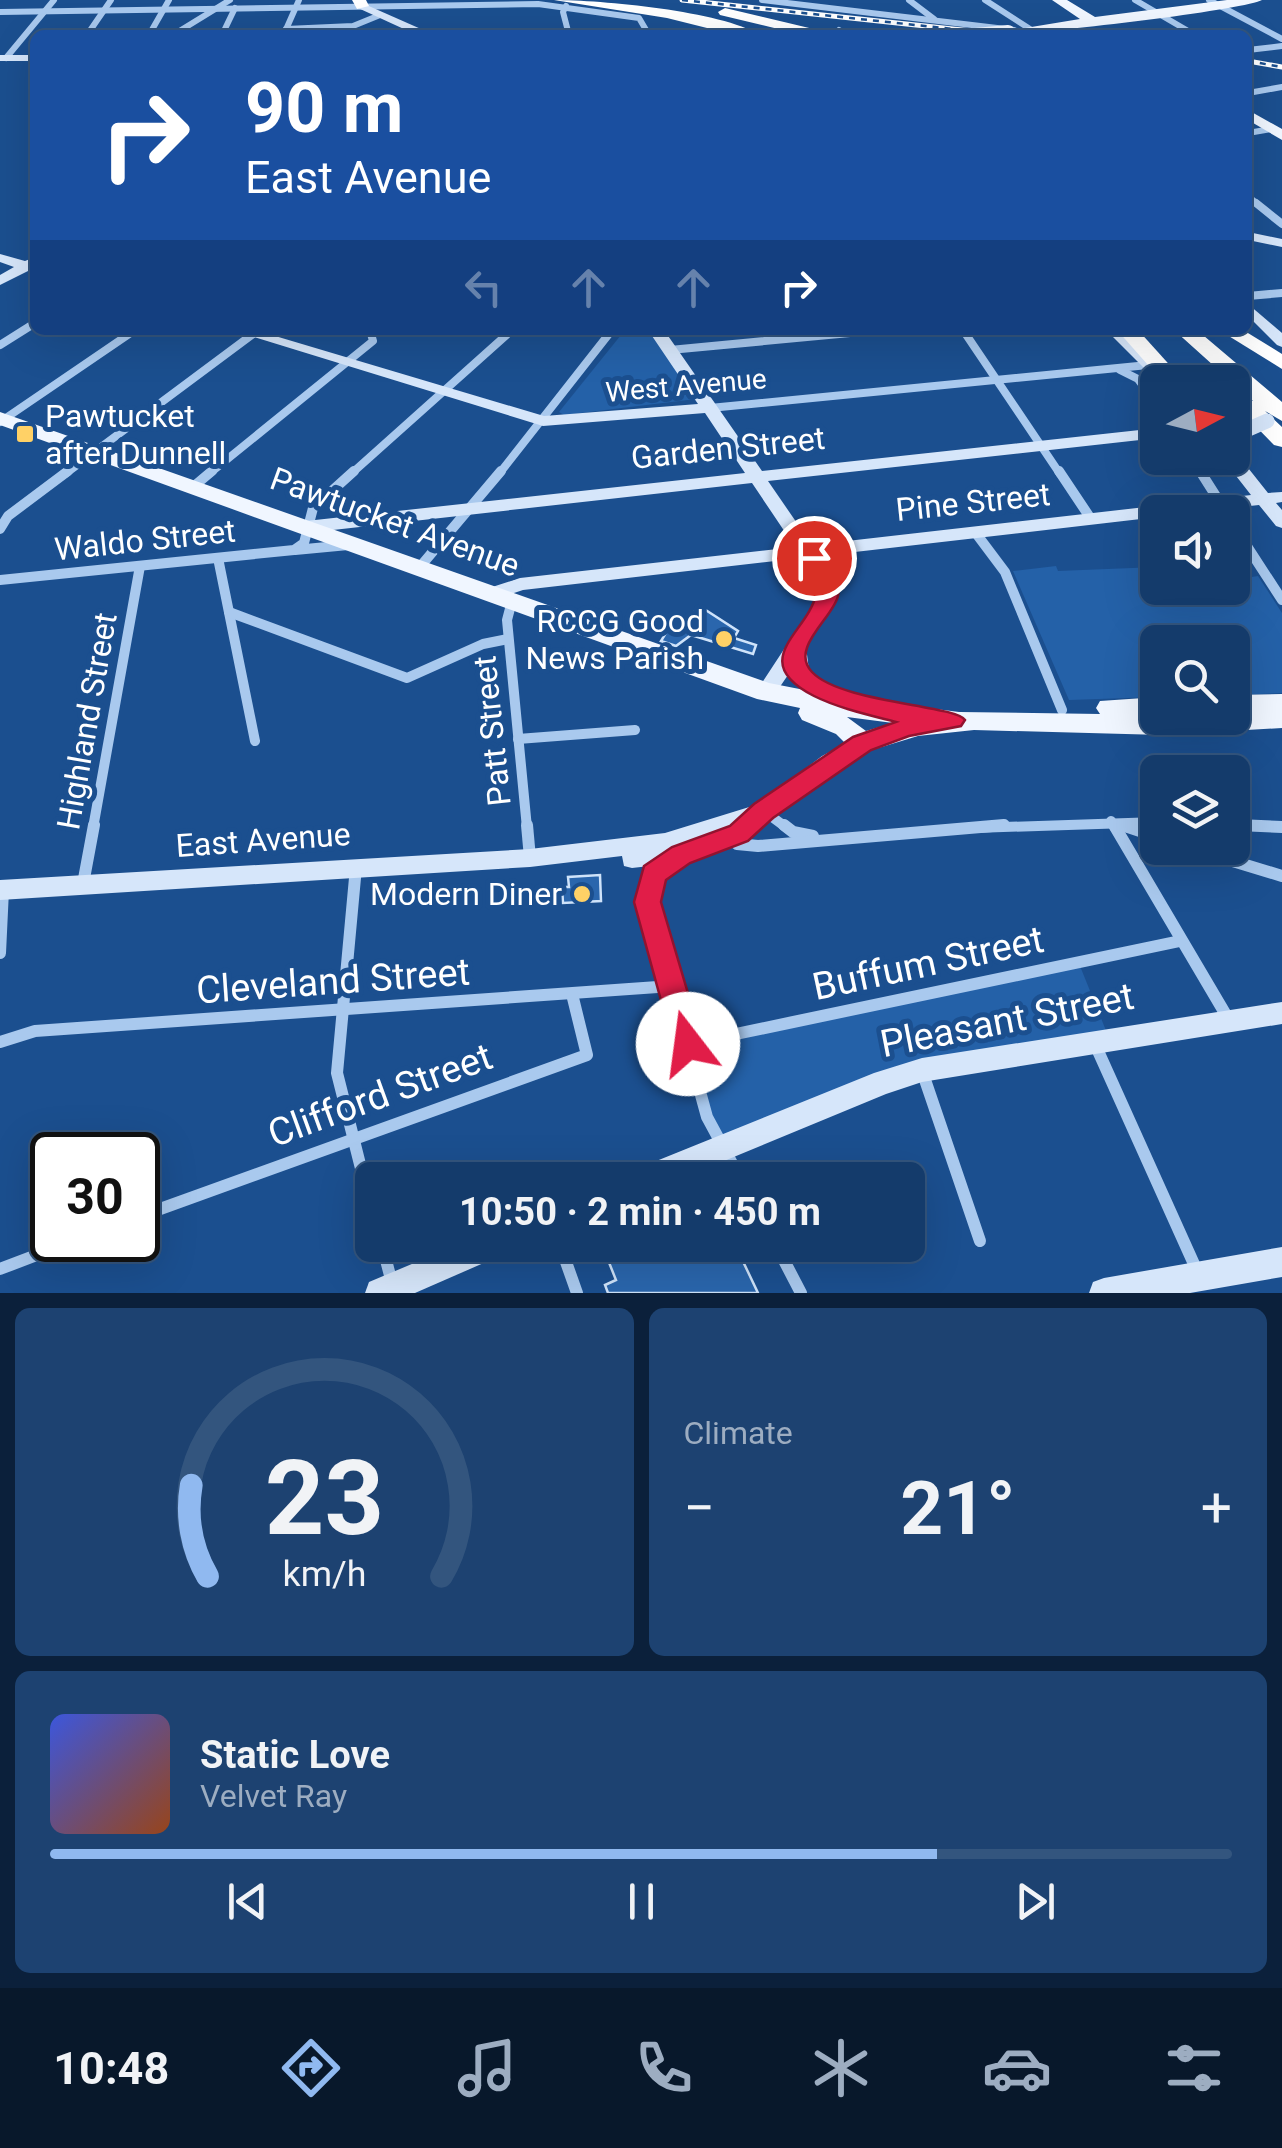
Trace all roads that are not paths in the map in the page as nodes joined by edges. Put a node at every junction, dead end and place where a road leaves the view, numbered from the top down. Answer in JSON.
{"nodes":[{"id":1,"x":54,"y":0,"type":"edge"},
{"id":2,"x":111,"y":0,"type":"edge"},
{"id":3,"x":169,"y":0,"type":"edge"},
{"id":4,"x":230,"y":0,"type":"edge"},
{"id":5,"x":612,"y":0,"type":"edge"},
{"id":6,"x":633,"y":0,"type":"edge"},
{"id":7,"x":762,"y":0,"type":"edge"},
{"id":8,"x":836,"y":0,"type":"edge"},
{"id":9,"x":909,"y":0,"type":"edge"},
{"id":10,"x":985,"y":0,"type":"edge"},
{"id":11,"x":1058,"y":0,"type":"edge"},
{"id":12,"x":1135,"y":0,"type":"edge"},
{"id":13,"x":1256,"y":0,"type":"edge"},
{"id":14,"x":360,"y":3,"type":"edge"},
{"id":15,"x":563,"y":3,"type":"edge"},
{"id":16,"x":1214,"y":3,"type":"edge"},
{"id":17,"x":298,"y":4,"type":"edge"},
{"id":18,"x":234,"y":8,"type":"junction"},
{"id":19,"x":164,"y":9,"type":"junction"},
{"id":20,"x":216,"y":9,"type":"junction"},
{"id":21,"x":849,"y":10,"type":"junction"},
{"id":22,"x":45,"y":11,"type":"junction"},
{"id":23,"x":104,"y":11,"type":"junction"},
{"id":24,"x":0,"y":12,"type":"edge"},
{"id":25,"x":1158,"y":13,"type":"junction"},
{"id":26,"x":380,"y":15,"type":"junction"},
{"id":27,"x":935,"y":19,"type":"junction"},
{"id":28,"x":1094,"y":22,"type":"junction"},
{"id":29,"x":1030,"y":29,"type":"junction"},
{"id":30,"x":90,"y":30,"type":"edge"},
{"id":31,"x":152,"y":30,"type":"edge"},
{"id":32,"x":180,"y":30,"type":"edge"},
{"id":33,"x":224,"y":30,"type":"edge"},
{"id":34,"x":285,"y":30,"type":"edge"},
{"id":35,"x":307,"y":30,"type":"edge"},
{"id":36,"x":414,"y":30,"type":"edge"},
{"id":37,"x":567,"y":30,"type":"edge"},
{"id":38,"x":647,"y":30,"type":"edge"},
{"id":39,"x":732,"y":30,"type":"edge"},
{"id":40,"x":759,"y":30,"type":"edge"},
{"id":41,"x":802,"y":30,"type":"edge"},
{"id":42,"x":1009,"y":30,"type":"edge"},
{"id":43,"x":1020,"y":30,"type":"edge"},
{"id":44,"x":1109,"y":30,"type":"edge"},
{"id":45,"x":1187,"y":30,"type":"edge"},
{"id":46,"x":1282,"y":42,"type":"edge"},
{"id":47,"x":1252,"y":49,"type":"edge"},
{"id":48,"x":3,"y":58,"type":"edge"},
{"id":49,"x":30,"y":58,"type":"edge"},
{"id":50,"x":1282,"y":87,"type":"edge"},
{"id":51,"x":1252,"y":92,"type":"edge"},
{"id":52,"x":1252,"y":116,"type":"edge"},
{"id":53,"x":1277,"y":132,"type":"edge"},
{"id":54,"x":1252,"y":199,"type":"edge"},
{"id":55,"x":1282,"y":224,"type":"edge"},
{"id":56,"x":1252,"y":237,"type":"edge"},
{"id":57,"x":1282,"y":243,"type":"edge"},
{"id":58,"x":0,"y":258,"type":"edge"},
{"id":59,"x":30,"y":265,"type":"edge"},
{"id":60,"x":30,"y":266,"type":"edge"},
{"id":61,"x":0,"y":281,"type":"edge"},
{"id":62,"x":1282,"y":293,"type":"edge"},
{"id":63,"x":1252,"y":296,"type":"edge"},
{"id":64,"x":1252,"y":312,"type":"edge"},
{"id":65,"x":30,"y":327,"type":"edge"},
{"id":66,"x":128,"y":335,"type":"edge"},
{"id":67,"x":243,"y":335,"type":"edge"},
{"id":68,"x":260,"y":335,"type":"edge"},
{"id":69,"x":371,"y":335,"type":"edge"},
{"id":70,"x":506,"y":335,"type":"edge"},
{"id":71,"x":608,"y":335,"type":"edge"},
{"id":72,"x":660,"y":335,"type":"edge"},
{"id":73,"x":829,"y":335,"type":"edge"},
{"id":74,"x":967,"y":335,"type":"edge"},
{"id":75,"x":1119,"y":335,"type":"edge"},
{"id":76,"x":1132,"y":335,"type":"edge"},
{"id":77,"x":1165,"y":335,"type":"edge"},
{"id":78,"x":1189,"y":335,"type":"edge"},
{"id":79,"x":1236,"y":335,"type":"edge"},
{"id":80,"x":1282,"y":342,"type":"edge"},
{"id":81,"x":0,"y":345,"type":"edge"},
{"id":82,"x":670,"y":350,"type":"junction"},
{"id":83,"x":347,"y":363,"type":"junction"},
{"id":84,"x":1282,"y":363,"type":"edge"},
{"id":85,"x":1148,"y":365,"type":"edge"},
{"id":86,"x":1159,"y":365,"type":"edge"},
{"id":87,"x":1201,"y":365,"type":"edge"},
{"id":88,"x":1140,"y":366,"type":"edge"},
{"id":89,"x":1112,"y":369,"type":"junction"},
{"id":90,"x":997,"y":380,"type":"junction"},
{"id":91,"x":1140,"y":382,"type":"edge"},
{"id":92,"x":440,"y":392,"type":"junction"},
{"id":93,"x":1250,"y":404,"type":"edge"},
{"id":94,"x":710,"y":408,"type":"junction"},
{"id":95,"x":1,"y":420,"type":"edge"},
{"id":96,"x":543,"y":421,"type":"junction"},
{"id":97,"x":1278,"y":423,"type":"edge"},
{"id":98,"x":1250,"y":429,"type":"edge"},
{"id":99,"x":1140,"y":435,"type":"edge"},
{"id":100,"x":1041,"y":445,"type":"junction"},
{"id":101,"x":94,"y":452,"type":"junction"},
{"id":102,"x":1250,"y":472,"type":"edge"},
{"id":103,"x":756,"y":475,"type":"junction"},
{"id":104,"x":1249,"y":475,"type":"edge"},
{"id":105,"x":1281,"y":486,"type":"edge"},
{"id":106,"x":193,"y":487,"type":"junction"},
{"id":107,"x":1273,"y":498,"type":"edge"},
{"id":108,"x":470,"y":506,"type":"junction"},
{"id":109,"x":1140,"y":516,"type":"edge"},
{"id":110,"x":1091,"y":520,"type":"junction"},
{"id":111,"x":1282,"y":522,"type":"edge"},
{"id":112,"x":306,"y":527,"type":"junction"},
{"id":113,"x":0,"y":528,"type":"edge"},
{"id":114,"x":975,"y":532,"type":"junction"},
{"id":115,"x":353,"y":544,"type":"junction"},
{"id":116,"x":294,"y":550,"type":"junction"},
{"id":117,"x":809,"y":551,"type":"junction"},
{"id":118,"x":1250,"y":551,"type":"edge"},
{"id":119,"x":218,"y":558,"type":"junction"},
{"id":120,"x":140,"y":566,"type":"junction"},
{"id":121,"x":420,"y":568,"type":"junction"},
{"id":122,"x":0,"y":580,"type":"edge"},
{"id":123,"x":502,"y":597,"type":"junction"},
{"id":124,"x":1282,"y":600,"type":"edge"},
{"id":125,"x":229,"y":612,"type":"junction"},
{"id":126,"x":508,"y":638,"type":"junction"},
{"id":127,"x":796,"y":646,"type":"junction"},
{"id":128,"x":766,"y":692,"type":"junction"},
{"id":129,"x":1282,"y":703,"type":"edge"},
{"id":130,"x":1140,"y":707,"type":"edge"},
{"id":131,"x":1062,"y":710,"type":"junction"},
{"id":132,"x":1250,"y":710,"type":"edge"},
{"id":133,"x":896,"y":714,"type":"junction"},
{"id":134,"x":1250,"y":717,"type":"edge"},
{"id":135,"x":1000,"y":718,"type":"junction"},
{"id":136,"x":953,"y":720,"type":"junction"},
{"id":137,"x":1140,"y":721,"type":"edge"},
{"id":138,"x":1282,"y":721,"type":"edge"},
{"id":139,"x":635,"y":730,"type":"dead end"},
{"id":140,"x":518,"y":739,"type":"junction"},
{"id":141,"x":255,"y":741,"type":"dead end"},
{"id":142,"x":862,"y":743,"type":"junction"},
{"id":143,"x":764,"y":811,"type":"junction"},
{"id":144,"x":1111,"y":821,"type":"junction"},
{"id":145,"x":1140,"y":822,"type":"edge"},
{"id":146,"x":1250,"y":825,"type":"edge"},
{"id":147,"x":1282,"y":826,"type":"edge"},
{"id":148,"x":1140,"y":831,"type":"edge"},
{"id":149,"x":726,"y":832,"type":"junction"},
{"id":150,"x":834,"y":837,"type":"junction"},
{"id":151,"x":680,"y":847,"type":"junction"},
{"id":152,"x":530,"y":858,"type":"junction"},
{"id":153,"x":1245,"y":865,"type":"edge"},
{"id":154,"x":356,"y":866,"type":"junction"},
{"id":155,"x":1282,"y":876,"type":"edge"},
{"id":156,"x":83,"y":886,"type":"junction"},
{"id":157,"x":1,"y":890,"type":"edge"},
{"id":158,"x":1180,"y":941,"type":"junction"},
{"id":159,"x":0,"y":953,"type":"edge"},
{"id":160,"x":672,"y":986,"type":"junction"},
{"id":161,"x":572,"y":994,"type":"junction"},
{"id":162,"x":343,"y":1010,"type":"junction"},
{"id":163,"x":1282,"y":1013,"type":"edge"},
{"id":164,"x":1229,"y":1020,"type":"junction"},
{"id":165,"x":0,"y":1042,"type":"edge"},
{"id":166,"x":1094,"y":1042,"type":"junction"},
{"id":167,"x":688,"y":1044,"type":"junction"},
{"id":168,"x":922,"y":1070,"type":"junction"},
{"id":169,"x":355,"y":1138,"type":"junction"},
{"id":170,"x":722,"y":1147,"type":"junction"},
{"id":171,"x":361,"y":1162,"type":"edge"},
{"id":172,"x":687,"y":1162,"type":"edge"},
{"id":173,"x":731,"y":1162,"type":"edge"},
{"id":174,"x":160,"y":1209,"type":"edge"},
{"id":175,"x":980,"y":1241,"type":"dead end"},
{"id":176,"x":30,"y":1258,"type":"edge"},
{"id":177,"x":384,"y":1262,"type":"edge"},
{"id":178,"x":452,"y":1262,"type":"edge"},
{"id":179,"x":566,"y":1262,"type":"edge"},
{"id":180,"x":785,"y":1262,"type":"edge"},
{"id":181,"x":1282,"y":1262,"type":"edge"},
{"id":182,"x":0,"y":1269,"type":"edge"},
{"id":183,"x":1200,"y":1275,"type":"junction"},
{"id":184,"x":387,"y":1290,"type":"edge"},
{"id":185,"x":577,"y":1293,"type":"edge"},
{"id":186,"x":801,"y":1293,"type":"edge"},
{"id":187,"x":1104,"y":1293,"type":"edge"}],
"edges":[{"from":1,"to":22,"type":"street"},
{"from":2,"to":23,"type":"street"},
{"from":3,"to":19,"type":"street"},
{"from":4,"to":20,"type":"street"},
{"from":5,"to":40,"type":"highway"},
{"from":6,"to":41,"type":"highway"},
{"from":7,"to":21,"type":"street"},
{"from":8,"to":21,"type":"street"},
{"from":9,"to":27,"type":"street"},
{"from":10,"to":29,"type":"street"},
{"from":11,"to":28,"type":"main road"},
{"from":12,"to":25,"type":"street"},
{"from":13,"to":16,"type":"main road"},
{"from":14,"to":15,"type":"street"},
{"from":14,"to":17,"type":"street"},
{"from":14,"to":26,"type":"main road"},
{"from":15,"to":37,"type":"street"},
{"from":15,"to":38,"type":"street"},
{"from":15,"to":39,"type":"highway"},
{"from":16,"to":25,"type":"main road"},
{"from":16,"to":46,"type":"street"},
{"from":17,"to":18,"type":"street"},
{"from":17,"to":34,"type":"street"},
{"from":18,"to":20,"type":"street"},
{"from":18,"to":33,"type":"street"},
{"from":19,"to":20,"type":"street"},
{"from":19,"to":23,"type":"street"},
{"from":19,"to":31,"type":"street"},
{"from":20,"to":32,"type":"street"},
{"from":21,"to":27,"type":"street"},
{"from":22,"to":23,"type":"street"},
{"from":22,"to":24,"type":"street"},
{"from":22,"to":48,"type":"street"},
{"from":23,"to":30,"type":"street"},
{"from":25,"to":28,"type":"main road"},
{"from":25,"to":45,"type":"street"},
{"from":26,"to":35,"type":"street"},
{"from":26,"to":36,"type":"main road"},
{"from":27,"to":42,"type":"street"},
{"from":28,"to":29,"type":"main road"},
{"from":28,"to":44,"type":"main road"},
{"from":29,"to":43,"type":"main road"},
{"from":46,"to":47,"type":"street"},
{"from":48,"to":49,"type":"main road"},
{"from":50,"to":51,"type":"street"},
{"from":52,"to":53,"type":"main road"},
{"from":54,"to":55,"type":"street"},
{"from":56,"to":57,"type":"main road"},
{"from":58,"to":59,"type":"main road"},
{"from":60,"to":61,"type":"main road"},
{"from":62,"to":63,"type":"street"},
{"from":64,"to":80,"type":"main road"},
{"from":65,"to":81,"type":"street"},
{"from":66,"to":95,"type":"street"},
{"from":67,"to":101,"type":"street"},
{"from":68,"to":83,"type":"main road","name":"West Avenue"},
{"from":69,"to":83,"type":"street"},
{"from":70,"to":92,"type":"street"},
{"from":71,"to":96,"type":"street"},
{"from":72,"to":82,"type":"main road"},
{"from":73,"to":82,"type":"street"},
{"from":74,"to":90,"type":"street"},
{"from":75,"to":85,"type":"main road"},
{"from":76,"to":86,"type":"highway"},
{"from":77,"to":87,"type":"highway"},
{"from":78,"to":97,"type":"highway"},
{"from":79,"to":84,"type":"highway"},
{"from":82,"to":94,"type":"main road"},
{"from":83,"to":92,"type":"main road","name":"West Avenue"},
{"from":83,"to":106,"type":"street"},
{"from":88,"to":89,"type":"street","name":"West Avenue"},
{"from":89,"to":90,"type":"street","name":"West Avenue"},
{"from":89,"to":91,"type":"street"},
{"from":90,"to":94,"type":"street","name":"West Avenue"},
{"from":90,"to":100,"type":"street"},
{"from":92,"to":96,"type":"main road","name":"West Avenue"},
{"from":92,"to":112,"type":"street"},
{"from":93,"to":97,"type":"highway"},
{"from":94,"to":96,"type":"main road","name":"West Avenue"},
{"from":94,"to":103,"type":"main road"},
{"from":95,"to":101,"type":"main road","name":"Pawtucket Avenue"},
{"from":96,"to":108,"type":"street"},
{"from":97,"to":98,"type":"main road","bridge":true},
{"from":99,"to":100,"type":"main road","name":"Garden Street"},
{"from":100,"to":103,"type":"main road","name":"Garden Street"},
{"from":100,"to":110,"type":"street"},
{"from":101,"to":106,"type":"main road","name":"Pawtucket Avenue"},
{"from":101,"to":113,"type":"street"},
{"from":102,"to":105,"type":"main road"},
{"from":103,"to":108,"type":"main road","name":"Garden Street"},
{"from":103,"to":117,"type":"main road"},
{"from":104,"to":107,"type":"main road"},
{"from":106,"to":112,"type":"main road","name":"Pawtucket Avenue"},
{"from":107,"to":111,"type":"main road"},
{"from":108,"to":112,"type":"main road","name":"Garden Street"},
{"from":108,"to":121,"type":"street"},
{"from":109,"to":110,"type":"main road","name":"Pine Street"},
{"from":110,"to":114,"type":"main road","name":"Pine Street"},
{"from":112,"to":115,"type":"main road","name":"Pawtucket Avenue"},
{"from":112,"to":116,"type":"street"},
{"from":114,"to":117,"type":"main road","name":"Pine Street"},
{"from":114,"to":131,"type":"street"},
{"from":115,"to":116,"type":"street","name":"Waldo Street"},
{"from":115,"to":121,"type":"main road","name":"Pawtucket Avenue"},
{"from":116,"to":119,"type":"street","name":"Waldo Street"},
{"from":117,"to":123,"type":"main road","name":"Pine Street"},
{"from":117,"to":127,"type":"main road"},
{"from":118,"to":124,"type":"street"},
{"from":119,"to":120,"type":"street","name":"Waldo Street"},
{"from":119,"to":125,"type":"street"},
{"from":120,"to":122,"type":"street","name":"Waldo Street"},
{"from":120,"to":156,"type":"street","name":"Highland Street"},
{"from":121,"to":123,"type":"main road","name":"Pawtucket Avenue"},
{"from":123,"to":126,"type":"street","name":"Patt Street"},
{"from":123,"to":128,"type":"main road","name":"Pawtucket Avenue"},
{"from":125,"to":126,"type":"street"},
{"from":125,"to":141,"type":"street"},
{"from":126,"to":140,"type":"street","name":"Patt Street"},
{"from":127,"to":128,"type":"main road"},
{"from":127,"to":133,"type":"main road"},
{"from":128,"to":133,"type":"main road","name":"Pawtucket Avenue"},
{"from":128,"to":142,"type":"main road","name":"Pawtucket Avenue"},
{"from":129,"to":132,"type":"main road"},
{"from":130,"to":131,"type":"main road"},
{"from":131,"to":135,"type":"main road"},
{"from":133,"to":136,"type":"main road","name":"Pawtucket Avenue"},
{"from":134,"to":138,"type":"main road"},
{"from":135,"to":136,"type":"main road"},
{"from":135,"to":137,"type":"main road"},
{"from":136,"to":142,"type":"main road"},
{"from":139,"to":140,"type":"street"},
{"from":140,"to":152,"type":"street","name":"Patt Street"},
{"from":142,"to":143,"type":"main road"},
{"from":143,"to":149,"type":"main road","name":"East Avenue"},
{"from":143,"to":150,"type":"street","name":"East Avenue"},
{"from":144,"to":145,"type":"street","name":"East Avenue"},
{"from":144,"to":148,"type":"street"},
{"from":144,"to":150,"type":"street","name":"East Avenue"},
{"from":144,"to":158,"type":"street"},
{"from":146,"to":147,"type":"street"},
{"from":149,"to":150,"type":"street","name":"East Avenue"},
{"from":149,"to":151,"type":"main road","name":"East Avenue"},
{"from":151,"to":152,"type":"main road","name":"East Avenue"},
{"from":151,"to":160,"type":"street"},
{"from":152,"to":154,"type":"main road","name":"East Avenue"},
{"from":153,"to":155,"type":"street"},
{"from":154,"to":156,"type":"main road","name":"East Avenue"},
{"from":154,"to":162,"type":"street"},
{"from":156,"to":157,"type":"main road","name":"East Avenue"},
{"from":157,"to":159,"type":"street"},
{"from":158,"to":164,"type":"street"},
{"from":158,"to":167,"type":"street","name":"Buffum Street"},
{"from":160,"to":161,"type":"street","name":"Cleveland Street"},
{"from":160,"to":167,"type":"street"},
{"from":161,"to":162,"type":"street","name":"Cleveland Street"},
{"from":161,"to":169,"type":"street","name":"Clifford Street"},
{"from":162,"to":165,"type":"street","name":"Cleveland Street"},
{"from":162,"to":169,"type":"street"},
{"from":163,"to":164,"type":"main road","name":"Pleasant Street"},
{"from":164,"to":166,"type":"main road","name":"Pleasant Street"},
{"from":166,"to":168,"type":"main road","name":"Pleasant Street"},
{"from":166,"to":183,"type":"street"},
{"from":167,"to":170,"type":"street"},
{"from":168,"to":170,"type":"main road","name":"Pleasant Street"},
{"from":168,"to":175,"type":"street"},
{"from":169,"to":171,"type":"street"},
{"from":169,"to":174,"type":"street","name":"Clifford Street"},
{"from":170,"to":172,"type":"main road","name":"Pleasant Street"},
{"from":170,"to":173,"type":"street"},
{"from":176,"to":182,"type":"street"},
{"from":177,"to":184,"type":"street"},
{"from":178,"to":184,"type":"main road"},
{"from":179,"to":185,"type":"street"},
{"from":180,"to":186,"type":"street"},
{"from":181,"to":183,"type":"main road"},
{"from":183,"to":187,"type":"main road"}]}
